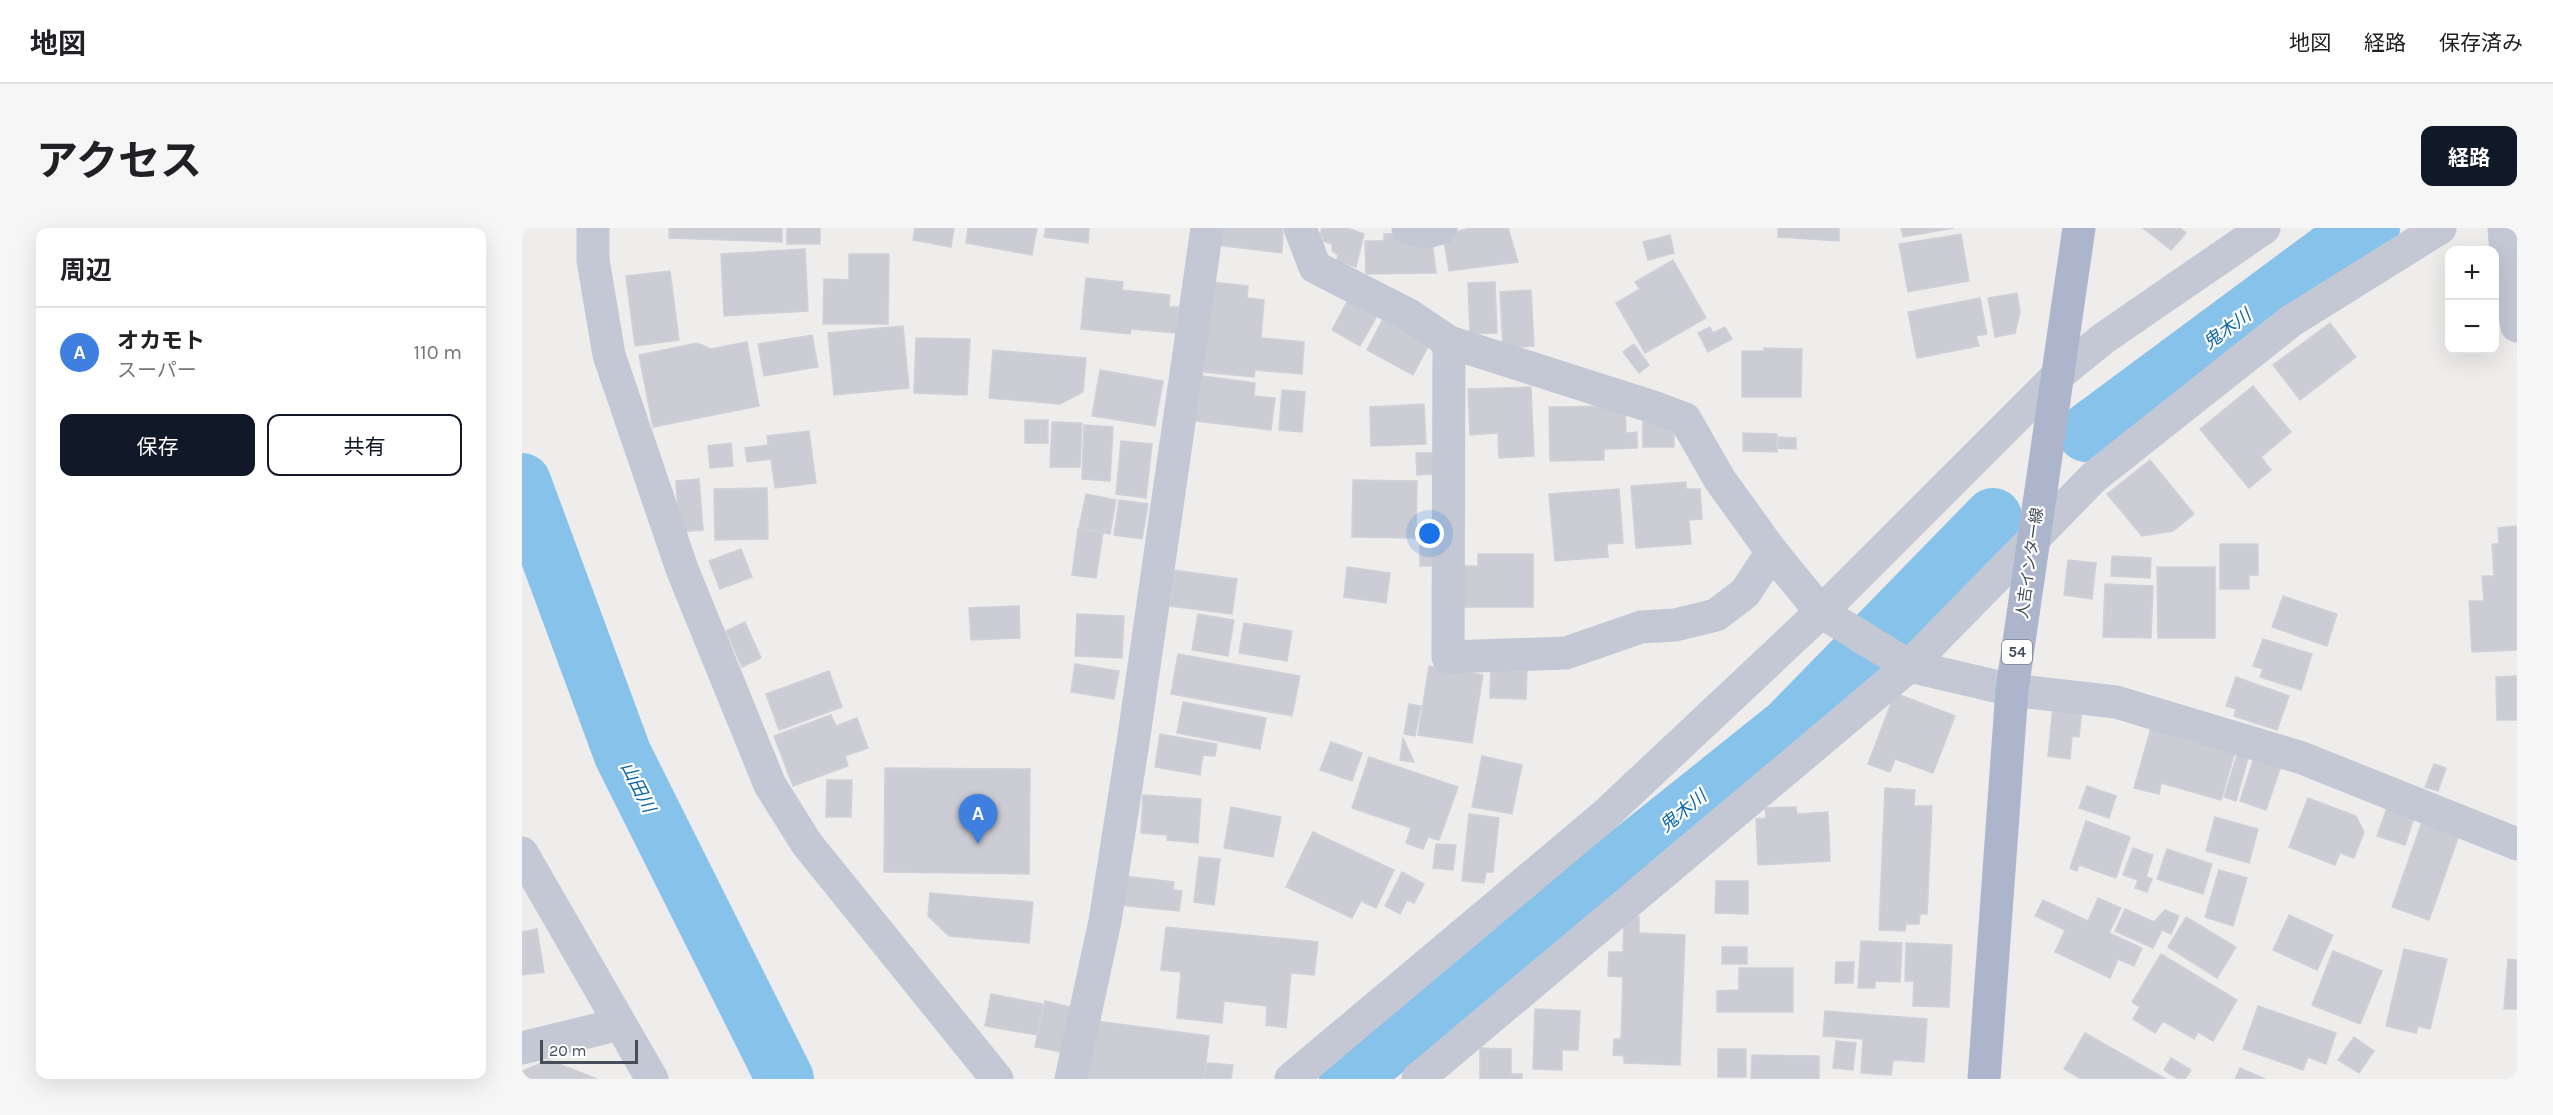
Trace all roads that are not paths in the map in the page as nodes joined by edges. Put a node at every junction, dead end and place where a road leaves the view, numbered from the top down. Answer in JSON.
{"nodes":[{"id":1,"x":593,"y":228,"type":"edge"},
{"id":2,"x":1207,"y":228,"type":"edge"},
{"id":3,"x":1300,"y":228,"type":"edge"},
{"id":4,"x":1408,"y":228,"type":"edge"},
{"id":5,"x":1441,"y":228,"type":"edge"},
{"id":6,"x":2079,"y":228,"type":"edge"},
{"id":7,"x":2264,"y":228,"type":"edge"},
{"id":8,"x":2440,"y":228,"type":"edge"},
{"id":9,"x":2504,"y":228,"type":"edge"},
{"id":10,"x":2517,"y":326,"type":"edge"},
{"id":11,"x":1449,"y":342,"type":"junction"},
{"id":12,"x":2057,"y":376,"type":"junction"},
{"id":13,"x":2033,"y":537,"type":"junction"},
{"id":14,"x":1772,"y":552,"type":"junction"},
{"id":15,"x":1821,"y":612,"type":"junction"},
{"id":16,"x":1909,"y":666,"type":"junction"},
{"id":17,"x":2012,"y":690,"type":"junction"},
{"id":18,"x":2517,"y":844,"type":"edge"},
{"id":19,"x":522,"y":853,"type":"edge"},
{"id":20,"x":620,"y":1024,"type":"junction"},
{"id":21,"x":522,"y":1048,"type":"edge"},
{"id":22,"x":1980,"y":1076,"type":"edge"},
{"id":23,"x":652,"y":1079,"type":"edge"},
{"id":24,"x":997,"y":1079,"type":"edge"},
{"id":25,"x":1071,"y":1079,"type":"edge"},
{"id":26,"x":1291,"y":1079,"type":"edge"},
{"id":27,"x":1418,"y":1079,"type":"edge"}],
"edges":[{"from":1,"to":24,"type":"street"},
{"from":2,"to":25,"type":"street"},
{"from":3,"to":11,"type":"street"},
{"from":4,"to":5,"type":"street"},
{"from":6,"to":12,"type":"main road","name":"人吉インター線","number":"54"},
{"from":7,"to":12,"type":"street"},
{"from":8,"to":13,"type":"street"},
{"from":9,"to":10,"type":"street"},
{"from":11,"to":14,"type":"street"},
{"from":11,"to":14,"type":"street"},
{"from":12,"to":13,"type":"main road","name":"人吉インター線","number":"54"},
{"from":12,"to":15,"type":"street"},
{"from":13,"to":16,"type":"street"},
{"from":13,"to":17,"type":"main road","name":"人吉インター線","number":"54"},
{"from":14,"to":15,"type":"street"},
{"from":15,"to":16,"type":"street"},
{"from":15,"to":26,"type":"street"},
{"from":16,"to":17,"type":"street"},
{"from":16,"to":27,"type":"street"},
{"from":17,"to":18,"type":"street"},
{"from":17,"to":22,"type":"main road","name":"人吉インター線","number":"54"},
{"from":19,"to":20,"type":"street"},
{"from":20,"to":21,"type":"street"},
{"from":20,"to":23,"type":"street"}]}
